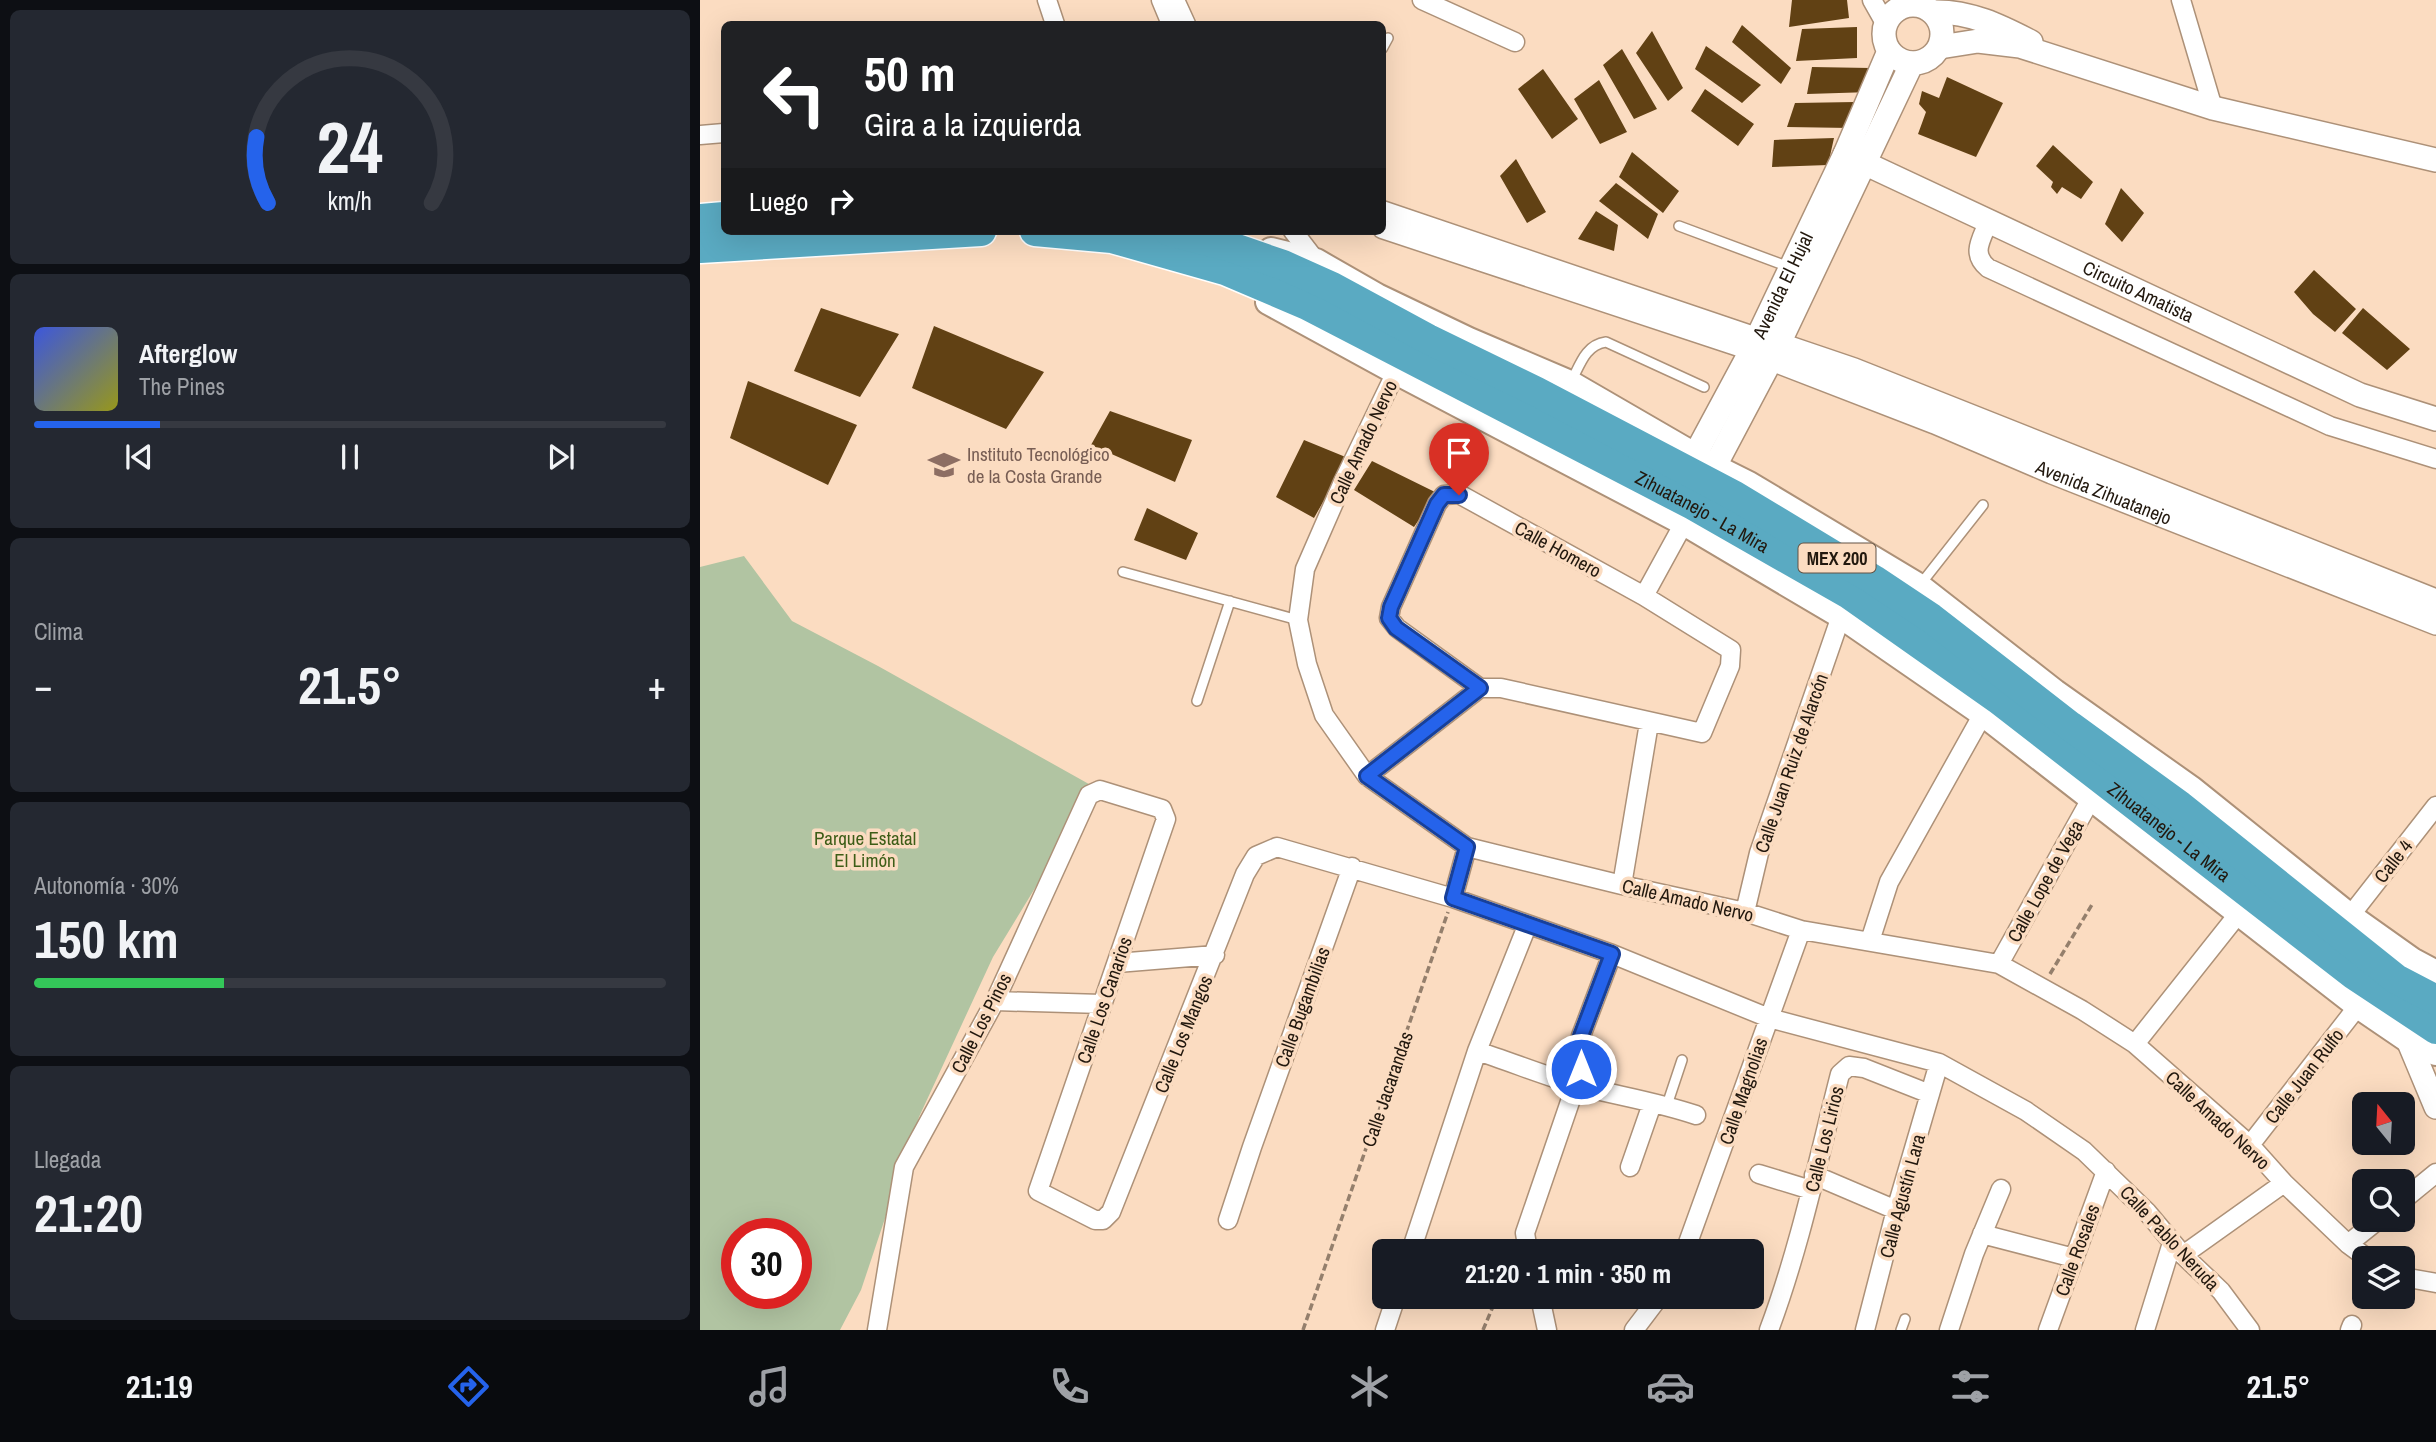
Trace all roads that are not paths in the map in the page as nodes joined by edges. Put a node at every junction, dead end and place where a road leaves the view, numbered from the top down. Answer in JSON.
{"nodes":[{"id":1,"x":1047,"y":0,"type":"edge"},
{"id":2,"x":1161,"y":0,"type":"edge"},
{"id":3,"x":1175,"y":0,"type":"edge"},
{"id":4,"x":1872,"y":0,"type":"edge"},
{"id":5,"x":2181,"y":0,"type":"edge"},
{"id":6,"x":1426,"y":1,"type":"edge"},
{"id":7,"x":1922,"y":6,"type":"edge"},
{"id":8,"x":1054,"y":21,"type":"edge"},
{"id":9,"x":1170,"y":21,"type":"edge"},
{"id":10,"x":1185,"y":21,"type":"edge"},
{"id":11,"x":1885,"y":23,"type":"junction"},
{"id":12,"x":1388,"y":38,"type":"dead end"},
{"id":13,"x":1386,"y":42,"type":"edge"},
{"id":14,"x":1515,"y":42,"type":"dead end"},
{"id":15,"x":1940,"y":47,"type":"junction"},
{"id":16,"x":1888,"y":51,"type":"junction"},
{"id":17,"x":2068,"y":61,"type":"junction"},
{"id":18,"x":1912,"y":63,"type":"junction"},
{"id":19,"x":2213,"y":108,"type":"junction"},
{"id":20,"x":721,"y":133,"type":"edge"},
{"id":21,"x":700,"y":135,"type":"edge"},
{"id":22,"x":1854,"y":158,"type":"junction"},
{"id":23,"x":2436,"y":160,"type":"edge"},
{"id":24,"x":1386,"y":211,"type":"edge"},
{"id":25,"x":721,"y":218,"type":"edge"},
{"id":26,"x":700,"y":219,"type":"edge"},
{"id":27,"x":1989,"y":220,"type":"junction"},
{"id":28,"x":1679,"y":226,"type":"dead end"},
{"id":29,"x":1386,"y":230,"type":"edge"},
{"id":30,"x":915,"y":235,"type":"edge"},
{"id":31,"x":1079,"y":235,"type":"edge"},
{"id":32,"x":1184,"y":235,"type":"edge"},
{"id":33,"x":1296,"y":235,"type":"edge"},
{"id":34,"x":1112,"y":238,"type":"junction"},
{"id":35,"x":1231,"y":247,"type":"junction"},
{"id":36,"x":700,"y":248,"type":"edge"},
{"id":37,"x":1315,"y":261,"type":"junction"},
{"id":38,"x":1790,"y":268,"type":"junction"},
{"id":39,"x":1765,"y":347,"type":"junction"},
{"id":40,"x":1396,"y":372,"type":"junction"},
{"id":41,"x":1570,"y":383,"type":"junction"},
{"id":42,"x":1704,"y":387,"type":"dead end"},
{"id":43,"x":1940,"y":414,"type":"junction"},
{"id":44,"x":2436,"y":419,"type":"edge"},
{"id":45,"x":2436,"y":459,"type":"edge"},
{"id":46,"x":1689,"y":489,"type":"junction"},
{"id":47,"x":1983,"y":505,"type":"dead end"},
{"id":48,"x":1123,"y":572,"type":"dead end"},
{"id":49,"x":1919,"y":586,"type":"junction"},
{"id":50,"x":1644,"y":596,"type":"junction"},
{"id":51,"x":1230,"y":601,"type":"junction"},
{"id":52,"x":2436,"y":601,"type":"edge"},
{"id":53,"x":1842,"y":616,"type":"junction"},
{"id":54,"x":1298,"y":620,"type":"junction"},
{"id":55,"x":2436,"y":622,"type":"edge"},
{"id":56,"x":1480,"y":688,"type":"junction"},
{"id":57,"x":1197,"y":701,"type":"dead end"},
{"id":58,"x":1983,"y":714,"type":"junction"},
{"id":59,"x":1649,"y":723,"type":"junction"},
{"id":60,"x":1367,"y":776,"type":"junction"},
{"id":61,"x":2092,"y":797,"type":"junction"},
{"id":62,"x":2186,"y":798,"type":"junction"},
{"id":63,"x":2436,"y":806,"type":"edge"},
{"id":64,"x":1162,"y":809,"type":"joint"},
{"id":65,"x":1467,"y":847,"type":"junction"},
{"id":66,"x":1256,"y":856,"type":"joint"},
{"id":67,"x":1352,"y":867,"type":"junction"},
{"id":68,"x":1622,"y":885,"type":"junction"},
{"id":69,"x":1453,"y":898,"type":"junction"},
{"id":70,"x":1745,"y":912,"type":"junction"},
{"id":71,"x":2239,"y":913,"type":"junction"},
{"id":72,"x":2350,"y":916,"type":"junction"},
{"id":73,"x":1527,"y":926,"type":"junction"},
{"id":74,"x":1801,"y":930,"type":"junction"},
{"id":75,"x":1870,"y":941,"type":"junction"},
{"id":76,"x":1612,"y":954,"type":"junction"},
{"id":77,"x":1215,"y":955,"type":"junction"},
{"id":78,"x":1117,"y":963,"type":"junction"},
{"id":79,"x":1999,"y":964,"type":"junction"},
{"id":80,"x":2436,"y":973,"type":"edge"},
{"id":81,"x":2436,"y":1000,"type":"edge"},
{"id":82,"x":995,"y":1001,"type":"junction"},
{"id":83,"x":1102,"y":1004,"type":"junction"},
{"id":84,"x":2358,"y":1006,"type":"junction"},
{"id":85,"x":1769,"y":1018,"type":"junction"},
{"id":86,"x":2436,"y":1029,"type":"edge"},
{"id":87,"x":2409,"y":1040,"type":"junction"},
{"id":88,"x":2135,"y":1044,"type":"junction"},
{"id":89,"x":1476,"y":1051,"type":"junction"},
{"id":90,"x":2436,"y":1053,"type":"edge"},
{"id":91,"x":1682,"y":1060,"type":"dead end"},
{"id":92,"x":1939,"y":1063,"type":"junction"},
{"id":93,"x":1576,"y":1084,"type":"junction"},
{"id":94,"x":1930,"y":1094,"type":"junction"},
{"id":95,"x":1660,"y":1105,"type":"junction"},
{"id":96,"x":2436,"y":1107,"type":"edge"},
{"id":97,"x":1696,"y":1115,"type":"dead end"},
{"id":98,"x":2250,"y":1145,"type":"junction"},
{"id":99,"x":1630,"y":1167,"type":"dead end"},
{"id":100,"x":2106,"y":1171,"type":"junction"},
{"id":101,"x":2436,"y":1173,"type":"edge"},
{"id":102,"x":1759,"y":1174,"type":"dead end"},
{"id":103,"x":1813,"y":1183,"type":"junction"},
{"id":104,"x":2284,"y":1183,"type":"junction"},
{"id":105,"x":2001,"y":1189,"type":"dead end"},
{"id":106,"x":2415,"y":1190,"type":"edge"},
{"id":107,"x":1038,"y":1191,"type":"joint"},
{"id":108,"x":1896,"y":1210,"type":"junction"},
{"id":109,"x":1228,"y":1220,"type":"dead end"},
{"id":110,"x":2362,"y":1232,"type":"edge"},
{"id":111,"x":1982,"y":1234,"type":"junction"},
{"id":112,"x":1415,"y":1239,"type":"edge"},
{"id":113,"x":1526,"y":1239,"type":"edge"},
{"id":114,"x":1689,"y":1239,"type":"edge"},
{"id":115,"x":2347,"y":1244,"type":"junction"},
{"id":116,"x":2352,"y":1248,"type":"edge"},
{"id":117,"x":2178,"y":1249,"type":"junction"},
{"id":118,"x":2074,"y":1258,"type":"junction"},
{"id":119,"x":2415,"y":1279,"type":"edge"},
{"id":120,"x":2436,"y":1283,"type":"edge"},
{"id":121,"x":1392,"y":1309,"type":"edge"},
{"id":122,"x":1542,"y":1309,"type":"edge"},
{"id":123,"x":1650,"y":1309,"type":"edge"},
{"id":124,"x":1905,"y":1319,"type":"dead end"},
{"id":125,"x":877,"y":1330,"type":"edge"},
{"id":126,"x":1385,"y":1330,"type":"edge"},
{"id":127,"x":1546,"y":1330,"type":"edge"},
{"id":128,"x":1634,"y":1330,"type":"edge"},
{"id":129,"x":1769,"y":1330,"type":"edge"},
{"id":130,"x":1865,"y":1330,"type":"edge"},
{"id":131,"x":1901,"y":1330,"type":"edge"},
{"id":132,"x":1949,"y":1330,"type":"edge"},
{"id":133,"x":2048,"y":1330,"type":"edge"},
{"id":134,"x":2146,"y":1330,"type":"edge"},
{"id":135,"x":2250,"y":1330,"type":"edge"}],
"edges":[{"from":1,"to":8,"type":"street"},
{"from":2,"to":9,"type":"street"},
{"from":3,"to":10,"type":"street"},
{"from":4,"to":11,"type":"street"},
{"from":5,"to":19,"type":"street"},
{"from":6,"to":14,"type":"street"},
{"from":7,"to":11,"type":"street"},
{"from":7,"to":15,"type":"street"},
{"from":7,"to":17,"type":"street"},
{"from":11,"to":16,"type":"street"},
{"from":12,"to":13,"type":"lane"},
{"from":15,"to":17,"type":"street"},
{"from":15,"to":18,"type":"street"},
{"from":16,"to":18,"type":"street"},
{"from":16,"to":22,"type":"street","name":"Avenida El Hujal"},
{"from":17,"to":19,"type":"street"},
{"from":18,"to":22,"type":"street","name":"Avenida El Hujal"},
{"from":19,"to":23,"type":"street"},
{"from":20,"to":21,"type":"street"},
{"from":22,"to":27,"type":"street","name":"Circuito Amatista"},
{"from":22,"to":38,"type":"street","name":"Avenida El Hujal"},
{"from":22,"to":39,"type":"street","name":"Avenida El Hujal"},
{"from":24,"to":39,"type":"street"},
{"from":25,"to":26,"type":"highway"},
{"from":27,"to":44,"type":"street","name":"Circuito Amatista"},
{"from":27,"to":45,"type":"street"},
{"from":28,"to":38,"type":"lane"},
{"from":29,"to":39,"type":"street"},
{"from":30,"to":36,"type":"highway"},
{"from":31,"to":34,"type":"highway","name":"Zihuatanejo - La Mira","number":"MEX 200"},
{"from":32,"to":35,"type":"highway","name":"Zihuatanejo - La Mira","number":"MEX 200"},
{"from":33,"to":37,"type":"street"},
{"from":34,"to":40,"type":"main road"},
{"from":34,"to":46,"type":"highway","name":"Zihuatanejo - La Mira","number":"MEX 200"},
{"from":35,"to":37,"type":"main road"},
{"from":35,"to":46,"type":"highway","name":"Zihuatanejo - La Mira","number":"MEX 200"},
{"from":37,"to":41,"type":"main road"},
{"from":38,"to":39,"type":"street","name":"Avenida El Hujal"},
{"from":39,"to":43,"type":"street","name":"Avenida Zihuatanejo"},
{"from":39,"to":46,"type":"street","name":"Avenida El Hujal"},
{"from":40,"to":46,"type":"main road"},
{"from":40,"to":54,"type":"street","name":"Calle Amado Nervo"},
{"from":41,"to":42,"type":"lane"},
{"from":41,"to":46,"type":"main road"},
{"from":43,"to":52,"type":"street","name":"Avenida Zihuatanejo"},
{"from":43,"to":55,"type":"street","name":"Avenida Zihuatanejo"},
{"from":46,"to":49,"type":"main road"},
{"from":46,"to":50,"type":"street"},
{"from":46,"to":53,"type":"main road"},
{"from":46,"to":62,"type":"highway","name":"Zihuatanejo - La Mira","number":"MEX 200"},
{"from":46,"to":86,"type":"highway","name":"Zihuatanejo - La Mira","number":"MEX 200"},
{"from":47,"to":49,"type":"lane"},
{"from":48,"to":51,"type":"lane"},
{"from":49,"to":62,"type":"main road"},
{"from":50,"to":56,"type":"street","name":"Calle Homero"},
{"from":50,"to":59,"type":"street","name":"Calle Homero"},
{"from":51,"to":54,"type":"lane"},
{"from":51,"to":57,"type":"lane"},
{"from":53,"to":58,"type":"main road"},
{"from":53,"to":70,"type":"street","name":"Calle Juan Ruiz de Alarcón"},
{"from":54,"to":60,"type":"street","name":"Calle Amado Nervo"},
{"from":56,"to":59,"type":"street","name":"Calle Homero"},
{"from":56,"to":60,"type":"street"},
{"from":58,"to":61,"type":"main road"},
{"from":58,"to":75,"type":"street"},
{"from":59,"to":68,"type":"street"},
{"from":60,"to":65,"type":"street","name":"Calle Amado Nervo"},
{"from":61,"to":71,"type":"main road"},
{"from":61,"to":79,"type":"street","name":"Calle Lope de Vega"},
{"from":62,"to":72,"type":"main road"},
{"from":62,"to":81,"type":"highway","name":"Zihuatanejo - La Mira","number":"MEX 200"},
{"from":63,"to":72,"type":"street","name":"Calle 4"},
{"from":64,"to":78,"type":"street","name":"Calle Los Canarios"},
{"from":64,"to":82,"type":"street","name":"Calle Los Pinos"},
{"from":65,"to":68,"type":"street","name":"Calle Amado Nervo"},
{"from":65,"to":69,"type":"street"},
{"from":66,"to":67,"type":"street","name":"Calle Pablo Neruda"},
{"from":66,"to":77,"type":"street","name":"Calle Los Mangos"},
{"from":67,"to":69,"type":"street","name":"Calle Pablo Neruda"},
{"from":67,"to":109,"type":"street","name":"Calle Bugambilias"},
{"from":68,"to":70,"type":"street","name":"Calle Amado Nervo"},
{"from":69,"to":73,"type":"street","name":"Calle Pablo Neruda"},
{"from":70,"to":74,"type":"street","name":"Calle Amado Nervo"},
{"from":71,"to":84,"type":"main road"},
{"from":71,"to":88,"type":"street"},
{"from":72,"to":80,"type":"main road"},
{"from":73,"to":76,"type":"street","name":"Calle Pablo Neruda"},
{"from":73,"to":89,"type":"street"},
{"from":74,"to":75,"type":"street","name":"Calle Amado Nervo"},
{"from":74,"to":85,"type":"street","name":"Calle Magnolias"},
{"from":75,"to":79,"type":"street","name":"Calle Amado Nervo"},
{"from":76,"to":85,"type":"street","name":"Calle Pablo Neruda"},
{"from":76,"to":93,"type":"street"},
{"from":77,"to":78,"type":"street"},
{"from":77,"to":107,"type":"street","name":"Calle Los Mangos"},
{"from":78,"to":83,"type":"street","name":"Calle Los Canarios"},
{"from":79,"to":88,"type":"street","name":"Calle Amado Nervo"},
{"from":82,"to":83,"type":"street"},
{"from":82,"to":125,"type":"street","name":"Calle Los Pinos"},
{"from":83,"to":107,"type":"street","name":"Calle Los Canarios"},
{"from":84,"to":87,"type":"main road"},
{"from":84,"to":98,"type":"street","name":"Calle Juan Rulfo"},
{"from":85,"to":92,"type":"street","name":"Calle Pablo Neruda"},
{"from":85,"to":114,"type":"street","name":"Calle Magnolias"},
{"from":87,"to":90,"type":"main road"},
{"from":87,"to":96,"type":"street"},
{"from":88,"to":98,"type":"street","name":"Calle Amado Nervo"},
{"from":89,"to":93,"type":"street"},
{"from":89,"to":112,"type":"street"},
{"from":91,"to":95,"type":"lane"},
{"from":92,"to":94,"type":"street","name":"Calle Agustín Lara"},
{"from":92,"to":100,"type":"street","name":"Calle Pablo Neruda"},
{"from":93,"to":95,"type":"street"},
{"from":93,"to":113,"type":"street"},
{"from":94,"to":103,"type":"street","name":"Calle Los Lirios"},
{"from":94,"to":108,"type":"street","name":"Calle Agustín Lara"},
{"from":95,"to":97,"type":"street"},
{"from":95,"to":99,"type":"street"},
{"from":98,"to":104,"type":"street","name":"Calle Amado Nervo"},
{"from":100,"to":117,"type":"street","name":"Calle Pablo Neruda"},
{"from":100,"to":118,"type":"street","name":"Calle Rosales"},
{"from":101,"to":106,"type":"street"},
{"from":102,"to":103,"type":"street"},
{"from":103,"to":108,"type":"street"},
{"from":103,"to":129,"type":"street","name":"Calle Los Lirios"},
{"from":104,"to":115,"type":"street","name":"Calle Amado Nervo"},
{"from":104,"to":117,"type":"street"},
{"from":105,"to":111,"type":"street"},
{"from":108,"to":130,"type":"street","name":"Calle Agustín Lara"},
{"from":110,"to":115,"type":"street"},
{"from":111,"to":118,"type":"street"},
{"from":111,"to":132,"type":"street"},
{"from":115,"to":116,"type":"street","name":"Calle Amado Nervo"},
{"from":117,"to":134,"type":"street"},
{"from":117,"to":135,"type":"street","name":"Calle Pablo Neruda"},
{"from":118,"to":133,"type":"street","name":"Calle Rosales"},
{"from":119,"to":120,"type":"street"},
{"from":121,"to":126,"type":"street"},
{"from":122,"to":127,"type":"street"},
{"from":123,"to":128,"type":"street"},
{"from":124,"to":131,"type":"lane"}]}
